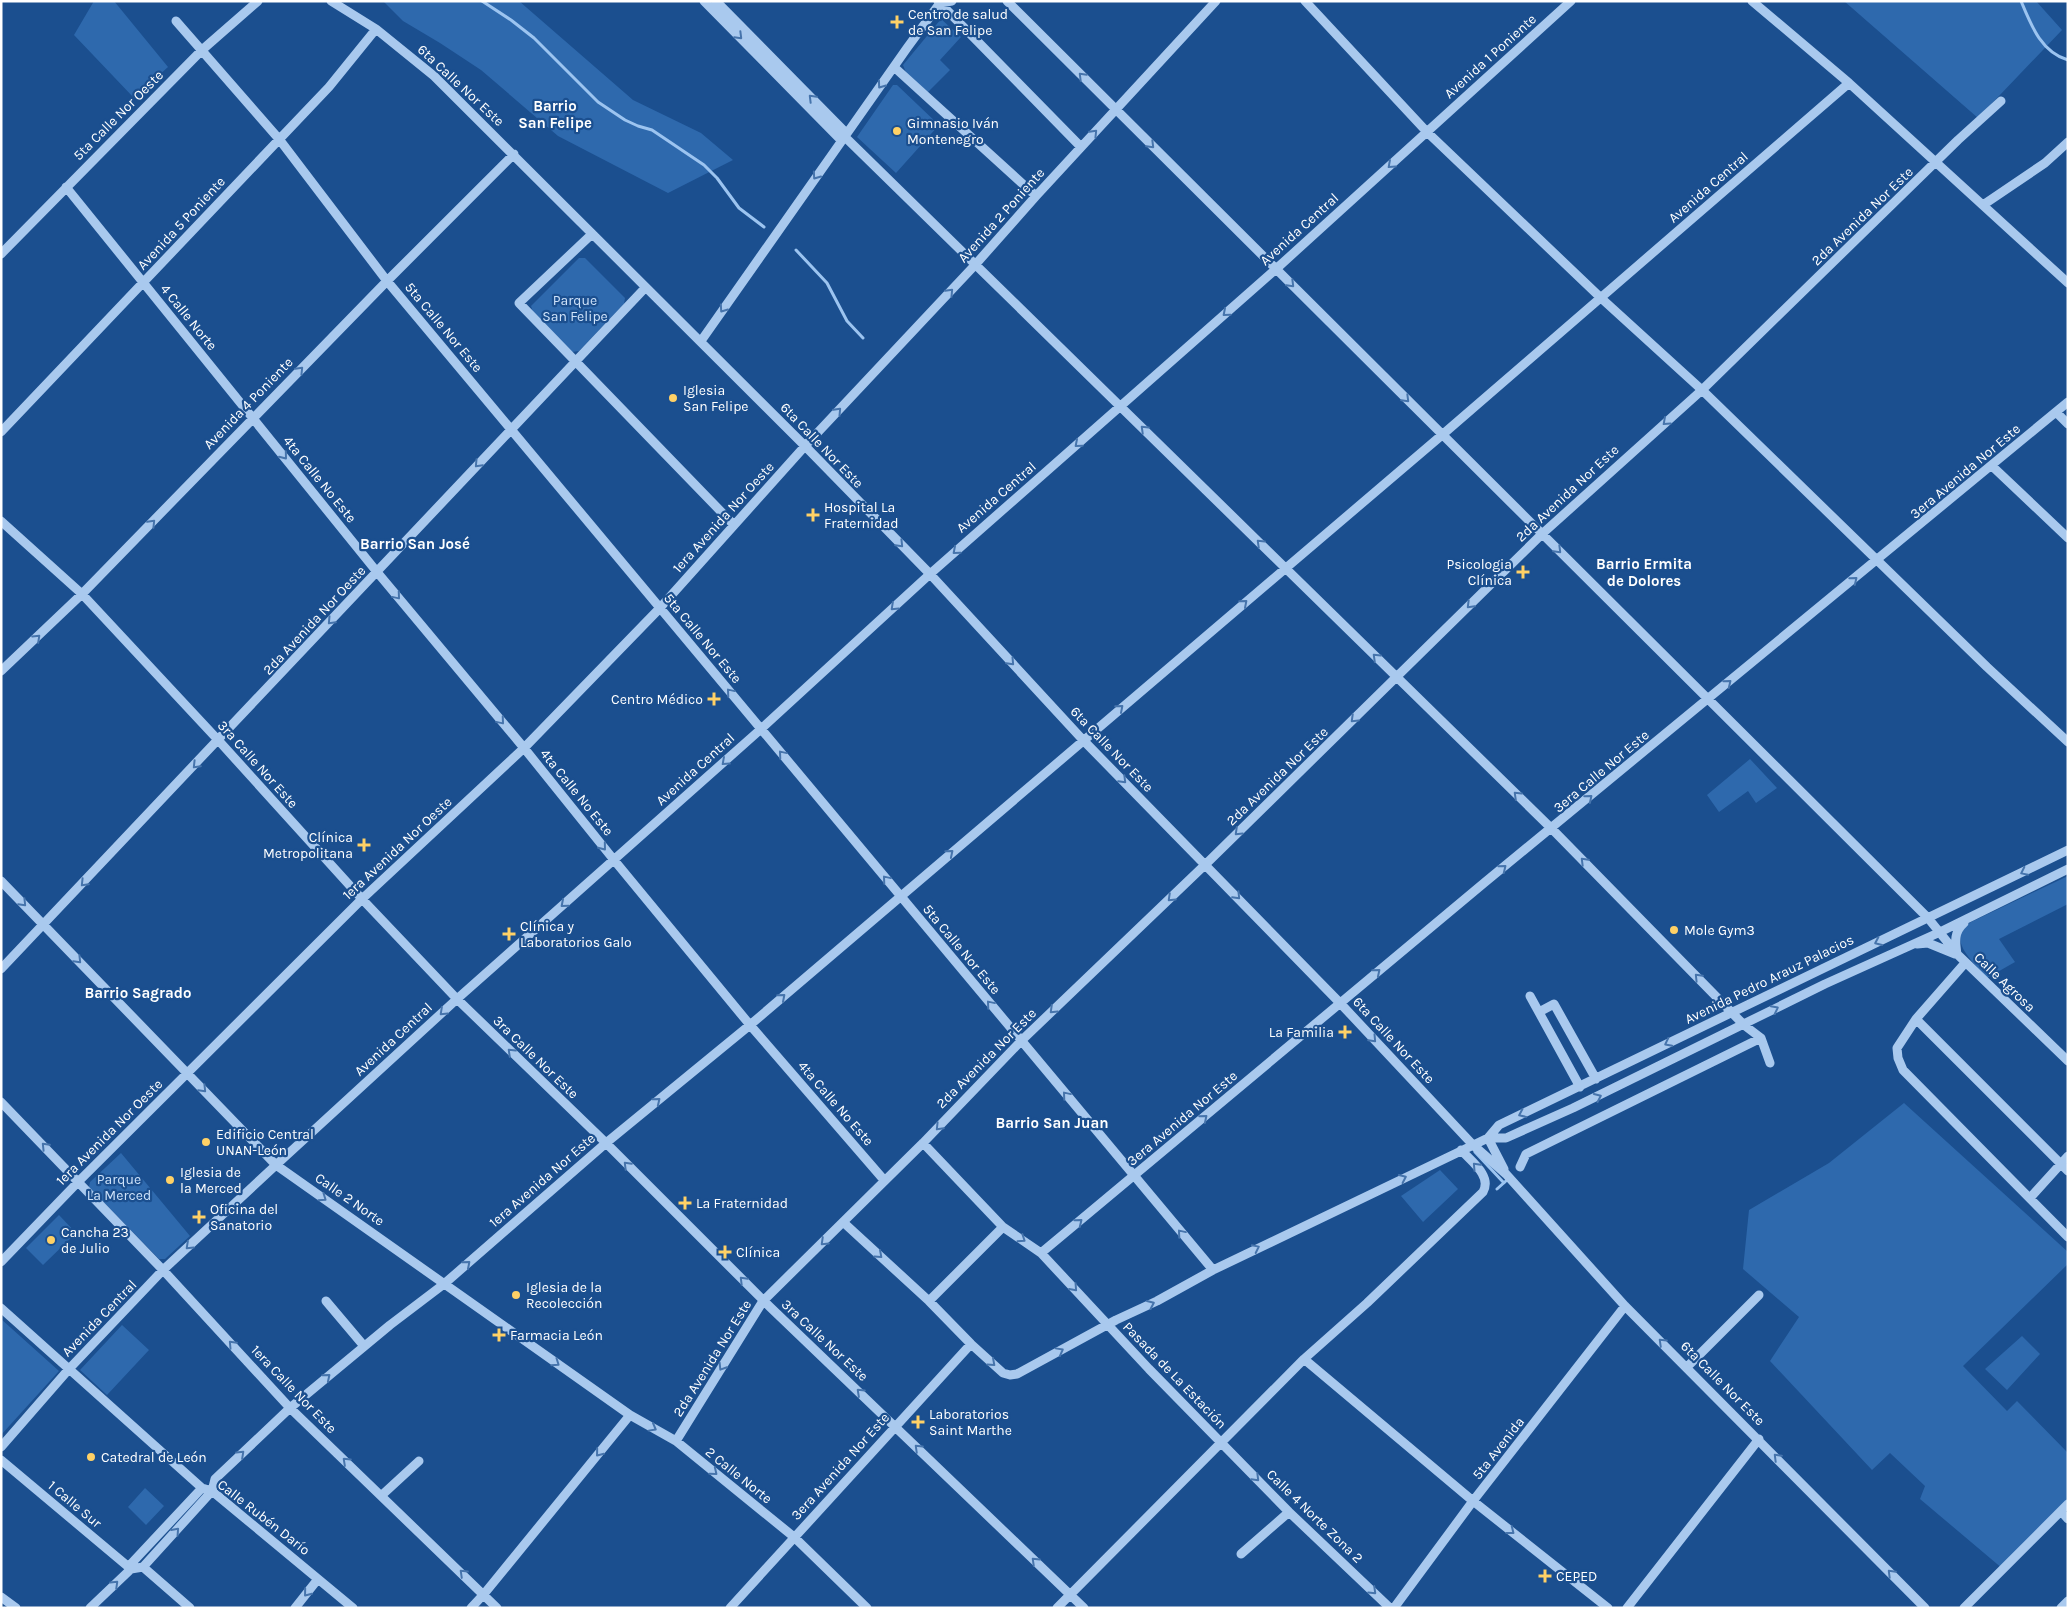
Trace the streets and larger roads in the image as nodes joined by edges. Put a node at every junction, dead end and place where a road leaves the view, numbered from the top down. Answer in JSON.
{"nodes":[{"id":1,"x":258,"y":1,"type":"edge"},
{"id":2,"x":331,"y":1,"type":"edge"},
{"id":3,"x":704,"y":1,"type":"edge"},
{"id":4,"x":716,"y":1,"type":"edge"},
{"id":5,"x":952,"y":1,"type":"edge"},
{"id":6,"x":1006,"y":1,"type":"edge"},
{"id":7,"x":1216,"y":1,"type":"edge"},
{"id":8,"x":1305,"y":1,"type":"edge"},
{"id":9,"x":1571,"y":1,"type":"edge"},
{"id":10,"x":1752,"y":1,"type":"edge"},
{"id":11,"x":939,"y":2,"type":"edge"},
{"id":12,"x":176,"y":21,"type":"dead end"},
{"id":13,"x":376,"y":29,"type":"junction"},
{"id":14,"x":202,"y":50,"type":"junction"},
{"id":15,"x":894,"y":67,"type":"junction"},
{"id":16,"x":1849,"y":84,"type":"junction"},
{"id":17,"x":2001,"y":101,"type":"dead end"},
{"id":18,"x":1116,"y":111,"type":"junction"},
{"id":19,"x":1427,"y":132,"type":"junction"},
{"id":20,"x":844,"y":136,"type":"junction"},
{"id":21,"x":279,"y":139,"type":"junction"},
{"id":22,"x":2068,"y":142,"type":"edge"},
{"id":23,"x":1081,"y":147,"type":"junction"},
{"id":24,"x":514,"y":154,"type":"junction"},
{"id":25,"x":1935,"y":163,"type":"junction"},
{"id":26,"x":66,"y":187,"type":"junction"},
{"id":27,"x":1036,"y":196,"type":"junction"},
{"id":28,"x":1983,"y":205,"type":"junction"},
{"id":29,"x":592,"y":234,"type":"junction"},
{"id":30,"x":1,"y":254,"type":"edge"},
{"id":31,"x":975,"y":265,"type":"junction"},
{"id":32,"x":1276,"y":269,"type":"junction"},
{"id":33,"x":387,"y":281,"type":"junction"},
{"id":34,"x":144,"y":283,"type":"junction"},
{"id":35,"x":2068,"y":283,"type":"edge"},
{"id":36,"x":645,"y":288,"type":"junction"},
{"id":37,"x":1601,"y":298,"type":"junction"},
{"id":38,"x":701,"y":341,"type":"junction"},
{"id":39,"x":575,"y":362,"type":"junction"},
{"id":40,"x":1702,"y":390,"type":"junction"},
{"id":41,"x":2068,"y":402,"type":"edge"},
{"id":42,"x":1120,"y":406,"type":"junction"},
{"id":43,"x":2056,"y":412,"type":"junction"},
{"id":44,"x":253,"y":418,"type":"junction"},
{"id":45,"x":2068,"y":424,"type":"edge"},
{"id":46,"x":511,"y":428,"type":"junction"},
{"id":47,"x":1,"y":432,"type":"edge"},
{"id":48,"x":1442,"y":435,"type":"junction"},
{"id":49,"x":805,"y":446,"type":"junction"},
{"id":50,"x":1992,"y":466,"type":"junction"},
{"id":51,"x":1,"y":521,"type":"edge"},
{"id":52,"x":734,"y":525,"type":"junction"},
{"id":53,"x":1542,"y":534,"type":"junction"},
{"id":54,"x":2068,"y":538,"type":"edge"},
{"id":55,"x":1879,"y":560,"type":"junction"},
{"id":56,"x":1285,"y":568,"type":"junction"},
{"id":57,"x":377,"y":572,"type":"junction"},
{"id":58,"x":930,"y":574,"type":"junction"},
{"id":59,"x":82,"y":594,"type":"junction"},
{"id":60,"x":659,"y":608,"type":"junction"},
{"id":61,"x":1,"y":671,"type":"edge"},
{"id":62,"x":1397,"y":677,"type":"junction"},
{"id":63,"x":1708,"y":700,"type":"junction"},
{"id":64,"x":761,"y":729,"type":"junction"},
{"id":65,"x":1083,"y":740,"type":"junction"},
{"id":66,"x":219,"y":741,"type":"junction"},
{"id":67,"x":2068,"y":742,"type":"edge"},
{"id":68,"x":524,"y":748,"type":"junction"},
{"id":69,"x":1552,"y":829,"type":"junction"},
{"id":70,"x":2068,"y":850,"type":"edge"},
{"id":71,"x":614,"y":860,"type":"junction"},
{"id":72,"x":1206,"y":864,"type":"junction"},
{"id":73,"x":2068,"y":869,"type":"edge"},
{"id":74,"x":1,"y":880,"type":"edge"},
{"id":75,"x":900,"y":896,"type":"junction"},
{"id":76,"x":362,"y":900,"type":"junction"},
{"id":77,"x":1971,"y":917,"type":"junction"},
{"id":78,"x":1928,"y":918,"type":"junction"},
{"id":79,"x":44,"y":925,"type":"junction"},
{"id":80,"x":1938,"y":933,"type":"junction"},
{"id":81,"x":1914,"y":944,"type":"junction"},
{"id":82,"x":1957,"y":954,"type":"junction"},
{"id":83,"x":1965,"y":962,"type":"junction"},
{"id":84,"x":1,"y":969,"type":"edge"},
{"id":85,"x":1819,"y":969,"type":"junction"},
{"id":86,"x":1825,"y":984,"type":"junction"},
{"id":87,"x":1530,"y":996,"type":"dead end"},
{"id":88,"x":457,"y":999,"type":"junction"},
{"id":89,"x":1340,"y":1003,"type":"junction"},
{"id":90,"x":1732,"y":1011,"type":"junction"},
{"id":91,"x":1539,"y":1012,"type":"junction"},
{"id":92,"x":1916,"y":1019,"type":"junction"},
{"id":93,"x":750,"y":1025,"type":"junction"},
{"id":94,"x":1744,"y":1025,"type":"junction"},
{"id":95,"x":1761,"y":1038,"type":"junction"},
{"id":96,"x":1021,"y":1041,"type":"junction"},
{"id":97,"x":1641,"y":1057,"type":"junction"},
{"id":98,"x":2068,"y":1062,"type":"edge"},
{"id":99,"x":1770,"y":1063,"type":"dead end"},
{"id":100,"x":1647,"y":1073,"type":"junction"},
{"id":101,"x":188,"y":1074,"type":"junction"},
{"id":102,"x":1596,"y":1079,"type":"junction"},
{"id":103,"x":1580,"y":1087,"type":"junction"},
{"id":104,"x":1567,"y":1093,"type":"junction"},
{"id":105,"x":1,"y":1102,"type":"edge"},
{"id":106,"x":1573,"y":1108,"type":"junction"},
{"id":107,"x":1488,"y":1138,"type":"junction"},
{"id":108,"x":606,"y":1143,"type":"junction"},
{"id":109,"x":923,"y":1143,"type":"junction"},
{"id":110,"x":1474,"y":1145,"type":"junction"},
{"id":111,"x":1462,"y":1150,"type":"junction"},
{"id":112,"x":2068,"y":1156,"type":"edge"},
{"id":113,"x":2060,"y":1164,"type":"junction"},
{"id":114,"x":276,"y":1165,"type":"junction"},
{"id":115,"x":1520,"y":1168,"type":"dead end"},
{"id":116,"x":2068,"y":1172,"type":"edge"},
{"id":117,"x":1506,"y":1174,"type":"junction"},
{"id":118,"x":1134,"y":1176,"type":"junction"},
{"id":119,"x":884,"y":1180,"type":"junction"},
{"id":120,"x":79,"y":1181,"type":"junction"},
{"id":121,"x":2030,"y":1198,"type":"junction"},
{"id":122,"x":843,"y":1222,"type":"junction"},
{"id":123,"x":1003,"y":1227,"type":"junction"},
{"id":124,"x":2068,"y":1237,"type":"edge"},
{"id":125,"x":1041,"y":1252,"type":"junction"},
{"id":126,"x":1,"y":1262,"type":"edge"},
{"id":127,"x":163,"y":1270,"type":"junction"},
{"id":128,"x":1212,"y":1270,"type":"junction"},
{"id":129,"x":444,"y":1284,"type":"junction"},
{"id":130,"x":1758,"y":1295,"type":"dead end"},
{"id":131,"x":326,"y":1301,"type":"dead end"},
{"id":132,"x":764,"y":1301,"type":"junction"},
{"id":133,"x":929,"y":1301,"type":"junction"},
{"id":134,"x":1625,"y":1306,"type":"junction"},
{"id":135,"x":1,"y":1308,"type":"edge"},
{"id":136,"x":1108,"y":1325,"type":"junction"},
{"id":137,"x":971,"y":1344,"type":"junction"},
{"id":138,"x":364,"y":1346,"type":"junction"},
{"id":139,"x":1304,"y":1360,"type":"junction"},
{"id":140,"x":1687,"y":1367,"type":"junction"},
{"id":141,"x":69,"y":1369,"type":"junction"},
{"id":142,"x":290,"y":1408,"type":"junction"},
{"id":143,"x":630,"y":1415,"type":"junction"},
{"id":144,"x":895,"y":1426,"type":"junction"},
{"id":145,"x":1759,"y":1439,"type":"junction"},
{"id":146,"x":676,"y":1441,"type":"junction"},
{"id":147,"x":1222,"y":1444,"type":"junction"},
{"id":148,"x":1,"y":1446,"type":"edge"},
{"id":149,"x":1,"y":1460,"type":"edge"},
{"id":150,"x":420,"y":1461,"type":"dead end"},
{"id":151,"x":202,"y":1488,"type":"junction"},
{"id":152,"x":212,"y":1491,"type":"junction"},
{"id":153,"x":382,"y":1495,"type":"junction"},
{"id":154,"x":1473,"y":1501,"type":"junction"},
{"id":155,"x":2068,"y":1504,"type":"edge"},
{"id":156,"x":2061,"y":1511,"type":"junction"},
{"id":157,"x":1289,"y":1512,"type":"junction"},
{"id":158,"x":2068,"y":1519,"type":"edge"},
{"id":159,"x":794,"y":1537,"type":"junction"},
{"id":160,"x":1240,"y":1554,"type":"dead end"},
{"id":161,"x":143,"y":1567,"type":"junction"},
{"id":162,"x":130,"y":1568,"type":"junction"},
{"id":163,"x":318,"y":1579,"type":"junction"},
{"id":164,"x":484,"y":1594,"type":"junction"},
{"id":165,"x":1070,"y":1595,"type":"junction"},
{"id":166,"x":1,"y":1596,"type":"edge"},
{"id":167,"x":2068,"y":1602,"type":"edge"},
{"id":168,"x":16,"y":1608,"type":"edge"},
{"id":169,"x":90,"y":1608,"type":"edge"},
{"id":170,"x":190,"y":1608,"type":"edge"},
{"id":171,"x":295,"y":1608,"type":"edge"},
{"id":172,"x":353,"y":1608,"type":"edge"},
{"id":173,"x":471,"y":1608,"type":"edge"},
{"id":174,"x":497,"y":1608,"type":"edge"},
{"id":175,"x":730,"y":1608,"type":"edge"},
{"id":176,"x":867,"y":1608,"type":"edge"},
{"id":177,"x":1057,"y":1608,"type":"edge"},
{"id":178,"x":1084,"y":1608,"type":"edge"},
{"id":179,"x":1390,"y":1608,"type":"edge"},
{"id":180,"x":1394,"y":1608,"type":"edge"},
{"id":181,"x":1608,"y":1608,"type":"edge"},
{"id":182,"x":1627,"y":1608,"type":"edge"},
{"id":183,"x":1925,"y":1608,"type":"edge"},
{"id":184,"x":1964,"y":1608,"type":"edge"},
{"id":185,"x":2061,"y":1608,"type":"edge"}],
"edges":[{"from":1,"to":14,"type":"street","name":"5ta Calle Nor Oeste"},
{"from":2,"to":13,"type":"street","name":"6ta Calle Nor Este"},
{"from":3,"to":20,"type":"street","one_way":true},
{"from":20,"to":4,"type":"street","one_way":true},
{"from":5,"to":11,"type":"street"},
{"from":18,"to":6,"type":"street","name":"Calle Agrosa","one_way":true},
{"from":7,"to":18,"type":"street","name":"Avenida 2 Poniente"},
{"from":8,"to":19,"type":"street"},
{"from":9,"to":19,"type":"street","name":"Avenida 1 Poniente"},
{"from":10,"to":16,"type":"street"},
{"from":11,"to":15,"type":"street"},
{"from":11,"to":23,"type":"street"},
{"from":12,"to":14,"type":"street","name":"5ta Calle Nor Este"},
{"from":13,"to":21,"type":"street","name":"Avenida 5 Poniente"},
{"from":13,"to":24,"type":"street","name":"6ta Calle Nor Este"},
{"from":14,"to":21,"type":"street","name":"5ta Calle Nor Este"},
{"from":14,"to":26,"type":"street","name":"5ta Calle Nor Oeste"},
{"from":15,"to":20,"type":"street","one_way":true},
{"from":15,"to":27,"type":"street"},
{"from":16,"to":25,"type":"street"},
{"from":16,"to":37,"type":"street","name":"Avenida Central"},
{"from":17,"to":25,"type":"street","name":"2da Avenida Nor Este"},
{"from":23,"to":18,"type":"street","name":"Avenida 2 Poniente","one_way":true},
{"from":18,"to":32,"type":"street","name":"Calle Agrosa","one_way":true},
{"from":19,"to":32,"type":"street","name":"Avenida Central","one_way":true},
{"from":19,"to":37,"type":"street"},
{"from":20,"to":31,"type":"street"},
{"from":20,"to":38,"type":"street","one_way":true},
{"from":21,"to":33,"type":"street","name":"5ta Calle Nor Este"},
{"from":21,"to":34,"type":"street","name":"Avenida 5 Poniente"},
{"from":22,"to":28,"type":"street"},
{"from":23,"to":27,"type":"street","name":"Avenida 2 Poniente"},
{"from":24,"to":29,"type":"street","name":"6ta Calle Nor Este"},
{"from":24,"to":33,"type":"street","name":"Avenida 4 Poniente"},
{"from":25,"to":28,"type":"street"},
{"from":25,"to":40,"type":"street","name":"2da Avenida Nor Este"},
{"from":26,"to":30,"type":"street","name":"5ta Calle Nor Oeste"},
{"from":26,"to":34,"type":"street","name":"4 Calle Norte"},
{"from":27,"to":31,"type":"street","name":"Avenida 2 Poniente"},
{"from":28,"to":35,"type":"street"},
{"from":29,"to":36,"type":"street","name":"6ta Calle Nor Este"},
{"from":29,"to":39,"type":"street"},
{"from":31,"to":42,"type":"street"},
{"from":49,"to":31,"type":"street","name":"Avenida 2 Poniente","one_way":true},
{"from":32,"to":42,"type":"street","name":"Avenida Central","one_way":true},
{"from":32,"to":48,"type":"street","name":"Calle Agrosa","one_way":true},
{"from":44,"to":33,"type":"street","name":"Avenida 4 Poniente","one_way":true},
{"from":33,"to":46,"type":"street","name":"5ta Calle Nor Este"},
{"from":34,"to":44,"type":"street","name":"4 Calle Norte"},
{"from":34,"to":47,"type":"street","name":"Avenida 5 Poniente"},
{"from":36,"to":38,"type":"street","name":"6ta Calle Nor Este"},
{"from":36,"to":39,"type":"street","name":"2da Avenida Nor Oeste"},
{"from":37,"to":40,"type":"street"},
{"from":37,"to":48,"type":"street","name":"Avenida Central"},
{"from":38,"to":49,"type":"street","name":"6ta Calle Nor Este"},
{"from":39,"to":46,"type":"street","name":"2da Avenida Nor Oeste"},
{"from":39,"to":52,"type":"street"},
{"from":40,"to":53,"type":"street","name":"2da Avenida Nor Este","one_way":true},
{"from":40,"to":55,"type":"street"},
{"from":41,"to":43,"type":"street","name":"3era Avenida Nor Este"},
{"from":56,"to":42,"type":"street","one_way":true},
{"from":42,"to":58,"type":"street","name":"Avenida Central","one_way":true},
{"from":43,"to":45,"type":"street"},
{"from":43,"to":50,"type":"street","name":"3era Avenida Nor Este"},
{"from":44,"to":57,"type":"street","name":"4ta Calle No Este","one_way":true},
{"from":59,"to":44,"type":"street","name":"Avenida 4 Poniente","one_way":true},
{"from":46,"to":57,"type":"street","name":"2da Avenida Nor Oeste","one_way":true},
{"from":46,"to":60,"type":"street","name":"5ta Calle Nor Este"},
{"from":48,"to":53,"type":"street","name":"Calle Agrosa"},
{"from":48,"to":56,"type":"street","name":"Avenida Central"},
{"from":49,"to":52,"type":"street","name":"1era Avenida Nor Oeste"},
{"from":49,"to":58,"type":"street","name":"6ta Calle Nor Este","one_way":true},
{"from":50,"to":54,"type":"street"},
{"from":50,"to":55,"type":"street","name":"3era Avenida Nor Este"},
{"from":51,"to":59,"type":"street","name":"3ra Calle Nor Este"},
{"from":52,"to":60,"type":"street","name":"1era Avenida Nor Oeste"},
{"from":53,"to":62,"type":"street","name":"2da Avenida Nor Este","one_way":true},
{"from":53,"to":63,"type":"street","name":"Calle Agrosa","one_way":true},
{"from":63,"to":55,"type":"street","name":"3era Calle Nor Este","one_way":true},
{"from":55,"to":67,"type":"street"},
{"from":62,"to":56,"type":"street","one_way":true},
{"from":65,"to":56,"type":"street","name":"Avenida Central","one_way":true},
{"from":57,"to":66,"type":"street","name":"2da Avenida Nor Oeste","one_way":true},
{"from":57,"to":68,"type":"street","name":"4ta Calle No Este","one_way":true},
{"from":58,"to":64,"type":"street","name":"Avenida Central","one_way":true},
{"from":58,"to":65,"type":"street","name":"6ta Calle Nor Este","one_way":true},
{"from":61,"to":59,"type":"street","name":"Avenida 4 Poniente","one_way":true},
{"from":59,"to":66,"type":"street","name":"3ra Calle Nor Este"},
{"from":64,"to":60,"type":"street","name":"5ta Calle Nor Este","one_way":true},
{"from":60,"to":68,"type":"street","name":"1era Avenida Nor Oeste"},
{"from":69,"to":62,"type":"street","one_way":true},
{"from":62,"to":72,"type":"street","name":"2da Avenida Nor Este","one_way":true},
{"from":69,"to":63,"type":"street","name":"3era Calle Nor Este","one_way":true},
{"from":63,"to":78,"type":"street","name":"Calle Agrosa"},
{"from":64,"to":71,"type":"street","name":"Avenida Central","one_way":true},
{"from":75,"to":64,"type":"street","name":"5ta Calle Nor Este","one_way":true},
{"from":65,"to":72,"type":"street","name":"6ta Calle Nor Este","one_way":true},
{"from":75,"to":65,"type":"street","name":"Avenida Central","one_way":true},
{"from":66,"to":76,"type":"street","name":"3ra Calle Nor Este"},
{"from":66,"to":79,"type":"street","name":"2da Avenida Nor Oeste","one_way":true},
{"from":68,"to":71,"type":"street","name":"4ta Calle No Este","one_way":true},
{"from":68,"to":76,"type":"street","name":"1era Avenida Nor Oeste"},
{"from":89,"to":69,"type":"street","name":"3era Calle Nor Este","one_way":true},
{"from":90,"to":69,"type":"street","one_way":true},
{"from":70,"to":78,"type":"street","name":"Avenida Pedro Arauz Palacios","one_way":true},
{"from":71,"to":88,"type":"street","name":"Avenida Central","one_way":true},
{"from":71,"to":93,"type":"street","name":"4ta Calle No Este"},
{"from":72,"to":89,"type":"street","name":"6ta Calle Nor Este","one_way":true},
{"from":72,"to":96,"type":"street","name":"2da Avenida Nor Este","one_way":true},
{"from":73,"to":77,"type":"street","name":"Avenida Pedro Arauz Palacios"},
{"from":74,"to":79,"type":"street","name":"Calle 2 Norte","one_way":true},
{"from":93,"to":75,"type":"street","name":"1era Avenida Nor Este","one_way":true},
{"from":96,"to":75,"type":"street","name":"5ta Calle Nor Este","one_way":true},
{"from":76,"to":88,"type":"street","name":"3ra Calle Nor Este"},
{"from":76,"to":101,"type":"street","name":"1era Avenida Nor Oeste"},
{"from":77,"to":80,"type":"street","name":"Avenida Pedro Arauz Palacios"},
{"from":77,"to":82,"type":"street"},
{"from":78,"to":80,"type":"street","name":"Calle Agrosa"},
{"from":78,"to":85,"type":"street","name":"Avenida Pedro Arauz Palacios","one_way":true},
{"from":79,"to":84,"type":"street","name":"2da Avenida Nor Oeste"},
{"from":79,"to":101,"type":"street","name":"Calle 2 Norte","one_way":true},
{"from":80,"to":81,"type":"street","name":"Avenida Pedro Arauz Palacios"},
{"from":80,"to":82,"type":"street","name":"Calle Agrosa"},
{"from":81,"to":82,"type":"street"},
{"from":81,"to":86,"type":"street","name":"Avenida Pedro Arauz Palacios"},
{"from":82,"to":83,"type":"street","name":"Calle Agrosa"},
{"from":83,"to":92,"type":"street"},
{"from":83,"to":98,"type":"street","name":"Calle Agrosa"},
{"from":85,"to":86,"type":"street"},
{"from":85,"to":90,"type":"street","name":"Avenida Pedro Arauz Palacios"},
{"from":94,"to":86,"type":"street","name":"Avenida Pedro Arauz Palacios","one_way":true},
{"from":87,"to":91,"type":"street"},
{"from":108,"to":88,"type":"street","name":"3ra Calle Nor Este","one_way":true},
{"from":88,"to":114,"type":"street","name":"Avenida Central","one_way":true},
{"from":89,"to":110,"type":"street","name":"6ta Calle Nor Este","one_way":true},
{"from":118,"to":89,"type":"street","name":"3era Avenida Nor Este","one_way":true},
{"from":90,"to":94,"type":"street"},
{"from":90,"to":97,"type":"street","name":"Avenida Pedro Arauz Palacios","one_way":true},
{"from":91,"to":102,"type":"street"},
{"from":91,"to":103,"type":"street"},
{"from":92,"to":113,"type":"street"},
{"from":92,"to":121,"type":"street"},
{"from":108,"to":93,"type":"street","name":"1era Avenida Nor Este","one_way":true},
{"from":93,"to":119,"type":"street","name":"4ta Calle No Este"},
{"from":94,"to":95,"type":"street"},
{"from":94,"to":100,"type":"street","name":"Avenida Pedro Arauz Palacios"},
{"from":95,"to":99,"type":"street"},
{"from":95,"to":115,"type":"street"},
{"from":96,"to":109,"type":"street","name":"2da Avenida Nor Este","one_way":true},
{"from":118,"to":96,"type":"street","name":"5ta Calle Nor Este","one_way":true},
{"from":97,"to":100,"type":"street"},
{"from":97,"to":102,"type":"street","name":"Avenida Pedro Arauz Palacios"},
{"from":106,"to":100,"type":"street","name":"Avenida Pedro Arauz Palacios","one_way":true},
{"from":101,"to":114,"type":"street","name":"Calle 2 Norte","one_way":true},
{"from":101,"to":120,"type":"street","name":"1era Avenida Nor Oeste"},
{"from":102,"to":103,"type":"street","name":"Avenida Pedro Arauz Palacios"},
{"from":103,"to":104,"type":"street","name":"Avenida Pedro Arauz Palacios"},
{"from":104,"to":106,"type":"street"},
{"from":104,"to":107,"type":"street","name":"Avenida Pedro Arauz Palacios","one_way":true},
{"from":120,"to":105,"type":"street","name":"1era Calle Nor Este","one_way":true},
{"from":106,"to":107,"type":"street","name":"Avenida Pedro Arauz Palacios"},
{"from":107,"to":110,"type":"street","name":"Avenida Pedro Arauz Palacios"},
{"from":107,"to":117,"type":"street","name":"6ta Calle Nor Este"},
{"from":129,"to":108,"type":"street","name":"1era Avenida Nor Este","one_way":true},
{"from":132,"to":108,"type":"street","name":"3ra Calle Nor Este","one_way":true},
{"from":109,"to":119,"type":"street","name":"2da Avenida Nor Este"},
{"from":109,"to":123,"type":"street","name":"Pasada de La Estación"},
{"from":110,"to":111,"type":"street","name":"Avenida Pedro Arauz Palacios"},
{"from":110,"to":117,"type":"street","name":"6ta Calle Nor Este"},
{"from":128,"to":111,"type":"street","name":"Avenida Pedro Arauz Palacios","one_way":true},
{"from":139,"to":111,"type":"street","one_way":true},
{"from":112,"to":113,"type":"street"},
{"from":113,"to":116,"type":"street"},
{"from":113,"to":121,"type":"street"},
{"from":114,"to":127,"type":"street","name":"Avenida Central","one_way":true},
{"from":114,"to":129,"type":"street","name":"Calle 2 Norte","one_way":true},
{"from":117,"to":134,"type":"street","name":"6ta Calle Nor Este"},
{"from":125,"to":118,"type":"street","name":"3era Avenida Nor Este","one_way":true},
{"from":128,"to":118,"type":"street","name":"5ta Calle Nor Este","one_way":true},
{"from":119,"to":122,"type":"street","name":"2da Avenida Nor Este"},
{"from":120,"to":126,"type":"street","name":"1era Avenida Nor Oeste"},
{"from":120,"to":127,"type":"street","name":"1era Calle Nor Este"},
{"from":121,"to":124,"type":"street"},
{"from":122,"to":132,"type":"street","name":"2da Avenida Nor Este","one_way":true},
{"from":122,"to":133,"type":"street","one_way":true},
{"from":123,"to":125,"type":"street","name":"Pasada de La Estación","one_way":true},
{"from":123,"to":133,"type":"street"},
{"from":125,"to":136,"type":"street","name":"Pasada de La Estación","one_way":true},
{"from":127,"to":141,"type":"street","name":"Avenida Central"},
{"from":142,"to":127,"type":"street","name":"1era Calle Nor Este","one_way":true},
{"from":136,"to":128,"type":"street","name":"Avenida Pedro Arauz Palacios","one_way":true},
{"from":129,"to":138,"type":"street","name":"1era Avenida Nor Este"},
{"from":129,"to":143,"type":"street","name":"Calle 2 Norte","one_way":true},
{"from":130,"to":140,"type":"street"},
{"from":131,"to":138,"type":"street"},
{"from":144,"to":132,"type":"street","name":"3ra Calle Nor Este","one_way":true},
{"from":132,"to":146,"type":"street","name":"2da Avenida Nor Este","one_way":true},
{"from":133,"to":137,"type":"street"},
{"from":140,"to":134,"type":"street","name":"6ta Calle Nor Este","one_way":true},
{"from":134,"to":154,"type":"street","name":"5ta Avenida"},
{"from":135,"to":141,"type":"street","name":"Calle Rubén Darío"},
{"from":137,"to":136,"type":"street","name":"Avenida Pedro Arauz Palacios","one_way":true},
{"from":136,"to":147,"type":"street","name":"Pasada de La Estación"},
{"from":137,"to":144,"type":"street","name":"3era Avenida Nor Este"},
{"from":142,"to":138,"type":"street","name":"1era Avenida Nor Este","one_way":true},
{"from":139,"to":147,"type":"street"},
{"from":139,"to":154,"type":"street"},
{"from":140,"to":145,"type":"street","name":"6ta Calle Nor Este"},
{"from":141,"to":148,"type":"street","name":"Avenida Central"},
{"from":141,"to":151,"type":"street","name":"Calle Rubén Darío"},
{"from":152,"to":142,"type":"street","name":"1era Avenida Nor Este","one_way":true},
{"from":153,"to":142,"type":"street","name":"1era Calle Nor Este","one_way":true},
{"from":143,"to":146,"type":"street","name":"2 Calle Norte","one_way":true},
{"from":143,"to":164,"type":"street","one_way":true},
{"from":144,"to":159,"type":"street","name":"3era Avenida Nor Este"},
{"from":165,"to":144,"type":"street","name":"3ra Calle Nor Este","one_way":true},
{"from":145,"to":182,"type":"street"},
{"from":183,"to":145,"type":"street","name":"6ta Calle Nor Este","one_way":true},
{"from":146,"to":159,"type":"street","name":"2 Calle Norte","one_way":true},
{"from":147,"to":157,"type":"street","name":"Calle 4 Norte Zona 2","one_way":true},
{"from":147,"to":165,"type":"street"},
{"from":149,"to":162,"type":"street","name":"1 Calle Sur"},
{"from":150,"to":153,"type":"street"},
{"from":151,"to":152,"type":"street","name":"Calle Rubén Darío"},
{"from":151,"to":162,"type":"street"},
{"from":161,"to":152,"type":"street","name":"1era Avenida Nor Este","one_way":true},
{"from":152,"to":163,"type":"street","name":"Calle Rubén Darío"},
{"from":164,"to":153,"type":"street","name":"1era Calle Nor Este","one_way":true},
{"from":154,"to":180,"type":"street","name":"5ta Avenida"},
{"from":154,"to":181,"type":"street","one_way":true},
{"from":155,"to":156,"type":"street"},
{"from":156,"to":158,"type":"street"},
{"from":156,"to":184,"type":"street"},
{"from":157,"to":160,"type":"street"},
{"from":157,"to":179,"type":"street","name":"Calle 4 Norte Zona 2","one_way":true},
{"from":159,"to":175,"type":"street","name":"3era Avenida Nor Este"},
{"from":159,"to":176,"type":"street","name":"2 Calle Norte"},
{"from":161,"to":162,"type":"street"},
{"from":161,"to":170,"type":"street"},
{"from":169,"to":162,"type":"street","one_way":true},
{"from":163,"to":171,"type":"street","one_way":true},
{"from":163,"to":172,"type":"street","name":"Calle Rubén Darío"},
{"from":164,"to":173,"type":"street"},
{"from":164,"to":174,"type":"street","name":"1era Calle Nor Este"},
{"from":165,"to":177,"type":"street"},
{"from":165,"to":178,"type":"street"},
{"from":166,"to":168,"type":"street"},
{"from":167,"to":185,"type":"street"}]}
